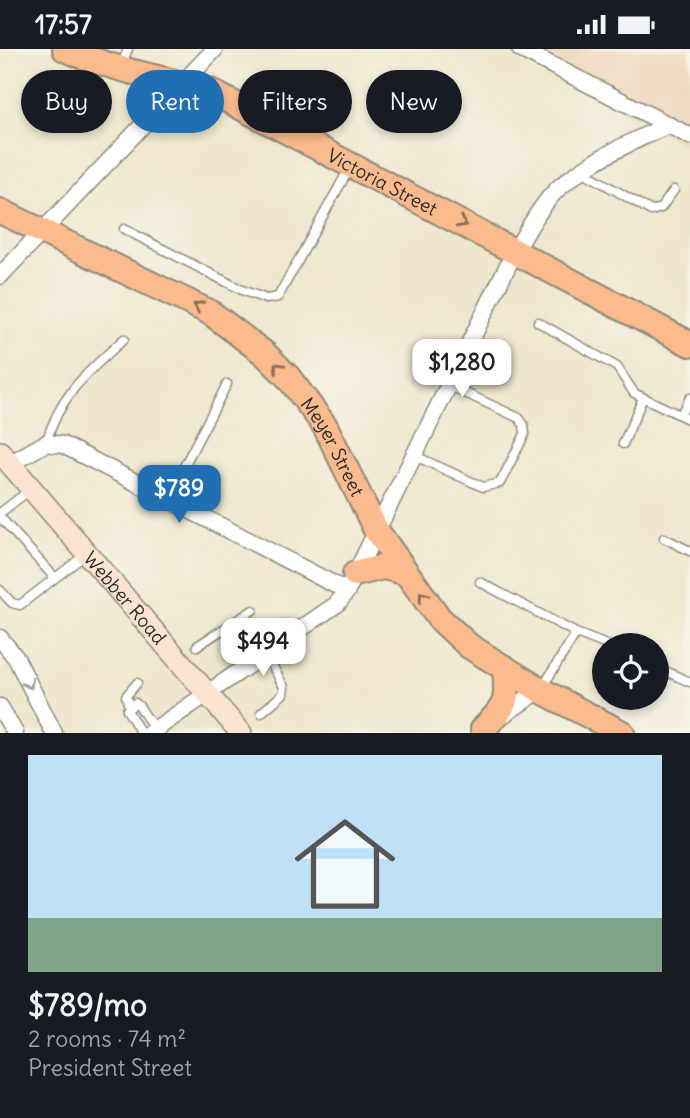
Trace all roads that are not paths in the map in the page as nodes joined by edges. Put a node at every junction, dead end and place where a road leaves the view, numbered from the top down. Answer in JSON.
{"nodes":[{"id":1,"x":65,"y":49,"type":"edge"},
{"id":2,"x":215,"y":49,"type":"edge"},
{"id":3,"x":520,"y":49,"type":"edge"},
{"id":4,"x":124,"y":59,"type":"edge"},
{"id":5,"x":150,"y":70,"type":"edge"},
{"id":6,"x":196,"y":70,"type":"edge"},
{"id":7,"x":224,"y":98,"type":"edge"},
{"id":8,"x":668,"y":125,"type":"junction"},
{"id":9,"x":135,"y":133,"type":"edge"},
{"id":10,"x":690,"y":137,"type":"edge"},
{"id":11,"x":351,"y":164,"type":"junction"},
{"id":12,"x":582,"y":171,"type":"junction"},
{"id":13,"x":674,"y":190,"type":"dead end"},
{"id":14,"x":0,"y":211,"type":"edge"},
{"id":15,"x":124,"y":229,"type":"dead end"},
{"id":16,"x":41,"y":230,"type":"junction"},
{"id":17,"x":515,"y":251,"type":"junction"},
{"id":18,"x":0,"y":276,"type":"edge"},
{"id":19,"x":538,"y":322,"type":"dead end"},
{"id":20,"x":124,"y":339,"type":"dead end"},
{"id":21,"x":690,"y":344,"type":"edge"},
{"id":22,"x":227,"y":384,"type":"dead end"},
{"id":23,"x":448,"y":385,"type":"junction"},
{"id":24,"x":643,"y":398,"type":"junction"},
{"id":25,"x":690,"y":398,"type":"edge"},
{"id":26,"x":680,"y":415,"type":"junction"},
{"id":27,"x":690,"y":420,"type":"edge"},
{"id":28,"x":47,"y":443,"type":"junction"},
{"id":29,"x":623,"y":444,"type":"dead end"},
{"id":30,"x":413,"y":455,"type":"junction"},
{"id":31,"x":5,"y":458,"type":"edge"},
{"id":32,"x":32,"y":489,"type":"junction"},
{"id":33,"x":167,"y":499,"type":"junction"},
{"id":34,"x":0,"y":515,"type":"edge"},
{"id":35,"x":376,"y":530,"type":"junction"},
{"id":36,"x":664,"y":538,"type":"dead end"},
{"id":37,"x":690,"y":551,"type":"edge"},
{"id":38,"x":87,"y":553,"type":"junction"},
{"id":39,"x":404,"y":572,"type":"junction"},
{"id":40,"x":55,"y":578,"type":"junction"},
{"id":41,"x":351,"y":582,"type":"junction"},
{"id":42,"x":480,"y":582,"type":"dead end"},
{"id":43,"x":0,"y":590,"type":"edge"},
{"id":44,"x":253,"y":610,"type":"dead end"},
{"id":45,"x":230,"y":624,"type":"junction"},
{"id":46,"x":576,"y":633,"type":"junction"},
{"id":47,"x":0,"y":638,"type":"edge"},
{"id":48,"x":592,"y":639,"type":"edge"},
{"id":49,"x":197,"y":646,"type":"dead end"},
{"id":50,"x":260,"y":658,"type":"junction"},
{"id":51,"x":505,"y":669,"type":"junction"},
{"id":52,"x":669,"y":673,"type":"edge"},
{"id":53,"x":137,"y":683,"type":"dead end"},
{"id":54,"x":690,"y":683,"type":"edge"},
{"id":55,"x":540,"y":690,"type":"junction"},
{"id":56,"x":208,"y":695,"type":"junction"},
{"id":57,"x":0,"y":707,"type":"edge"},
{"id":58,"x":129,"y":711,"type":"junction"},
{"id":59,"x":261,"y":713,"type":"dead end"},
{"id":60,"x":479,"y":731,"type":"edge"},
{"id":61,"x":149,"y":732,"type":"edge"},
{"id":62,"x":15,"y":733,"type":"edge"},
{"id":63,"x":54,"y":733,"type":"edge"},
{"id":64,"x":241,"y":733,"type":"edge"},
{"id":65,"x":622,"y":733,"type":"edge"}],
"edges":[{"from":1,"to":4,"type":"main road","name":"Victoria Street"},
{"from":2,"to":6,"type":"street"},
{"from":3,"to":8,"type":"street"},
{"from":4,"to":5,"type":"main road","name":"Victoria Street"},
{"from":7,"to":11,"type":"main road","name":"Victoria Street"},
{"from":8,"to":10,"type":"street"},
{"from":8,"to":12,"type":"street"},
{"from":9,"to":16,"type":"street"},
{"from":11,"to":15,"type":"lane"},
{"from":11,"to":17,"type":"main road","name":"Victoria Street","one_way":true},
{"from":12,"to":13,"type":"lane"},
{"from":12,"to":17,"type":"street"},
{"from":14,"to":16,"type":"main road","name":"Meyer Street"},
{"from":16,"to":18,"type":"street"},
{"from":35,"to":16,"type":"main road","name":"Meyer Street","one_way":true},
{"from":17,"to":21,"type":"main road","name":"Victoria Street"},
{"from":17,"to":23,"type":"street"},
{"from":19,"to":24,"type":"lane"},
{"from":20,"to":28,"type":"lane"},
{"from":22,"to":33,"type":"lane"},
{"from":23,"to":30,"type":"street"},
{"from":23,"to":30,"type":"lane"},
{"from":24,"to":26,"type":"lane"},
{"from":24,"to":29,"type":"lane"},
{"from":25,"to":26,"type":"lane"},
{"from":26,"to":27,"type":"lane"},
{"from":28,"to":31,"type":"street"},
{"from":28,"to":33,"type":"street"},
{"from":30,"to":35,"type":"street"},
{"from":31,"to":32,"type":"street","name":"Webber Road"},
{"from":32,"to":34,"type":"lane"},
{"from":32,"to":38,"type":"street","name":"Webber Road"},
{"from":33,"to":41,"type":"street"},
{"from":34,"to":40,"type":"lane"},
{"from":35,"to":39,"type":"main road","name":"Meyer Street"},
{"from":35,"to":41,"type":"street"},
{"from":36,"to":37,"type":"lane"},
{"from":38,"to":40,"type":"lane"},
{"from":38,"to":56,"type":"street","name":"Webber Road"},
{"from":39,"to":41,"type":"main road"},
{"from":51,"to":39,"type":"main road","name":"Meyer Street","one_way":true},
{"from":40,"to":43,"type":"lane"},
{"from":41,"to":50,"type":"street"},
{"from":42,"to":46,"type":"lane"},
{"from":44,"to":45,"type":"lane"},
{"from":45,"to":49,"type":"lane"},
{"from":45,"to":50,"type":"lane"},
{"from":46,"to":48,"type":"lane"},
{"from":46,"to":55,"type":"lane"},
{"from":47,"to":63,"type":"street","one_way":true},
{"from":50,"to":56,"type":"street"},
{"from":50,"to":59,"type":"lane"},
{"from":51,"to":55,"type":"main road","name":"Meyer Street"},
{"from":51,"to":60,"type":"main road"},
{"from":52,"to":54,"type":"lane"},
{"from":53,"to":58,"type":"lane"},
{"from":55,"to":60,"type":"street"},
{"from":55,"to":65,"type":"main road","name":"Meyer Street"},
{"from":56,"to":61,"type":"street"},
{"from":56,"to":64,"type":"street","name":"Webber Road"},
{"from":57,"to":62,"type":"street"},
{"from":58,"to":61,"type":"lane"},
{"from":58,"to":61,"type":"lane"}]}
